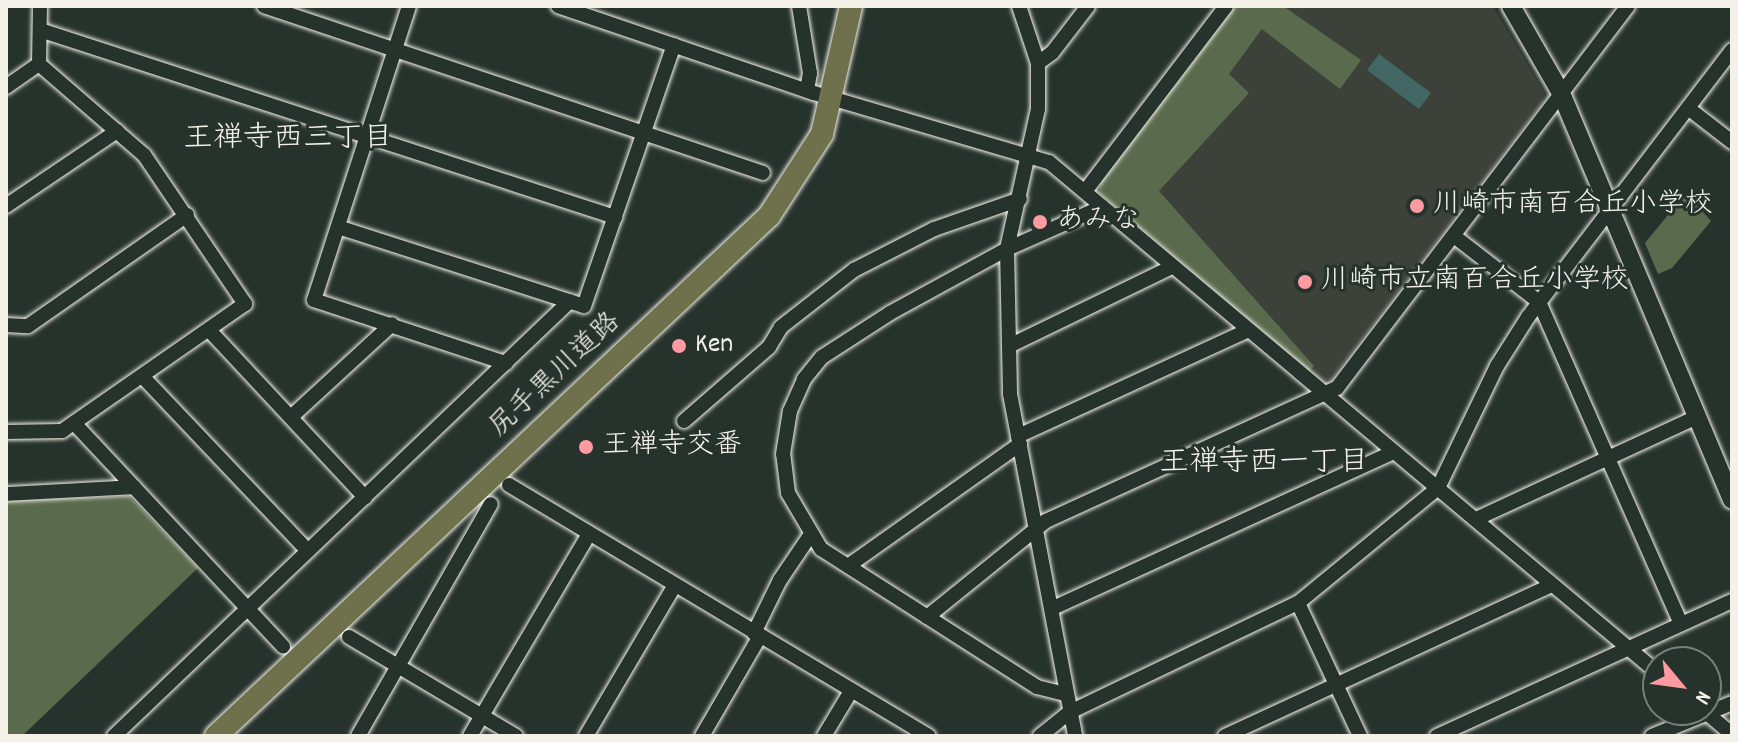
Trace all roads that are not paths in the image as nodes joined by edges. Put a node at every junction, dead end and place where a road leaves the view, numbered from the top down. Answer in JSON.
{"nodes":[{"id":1,"x":40,"y":6,"type":"edge"},
{"id":2,"x":264,"y":6,"type":"edge"},
{"id":3,"x":409,"y":6,"type":"edge"},
{"id":4,"x":558,"y":6,"type":"edge"},
{"id":5,"x":799,"y":6,"type":"edge"},
{"id":6,"x":851,"y":6,"type":"edge"},
{"id":7,"x":1019,"y":6,"type":"edge"},
{"id":8,"x":1088,"y":6,"type":"edge"},
{"id":9,"x":1226,"y":6,"type":"edge"},
{"id":10,"x":1511,"y":6,"type":"edge"},
{"id":11,"x":1628,"y":6,"type":"edge"},
{"id":12,"x":40,"y":30,"type":"junction"},
{"id":13,"x":674,"y":45,"type":"junction"},
{"id":14,"x":395,"y":49,"type":"junction"},
{"id":15,"x":1732,"y":50,"type":"edge"},
{"id":16,"x":1038,"y":63,"type":"junction"},
{"id":17,"x":39,"y":64,"type":"junction"},
{"id":18,"x":6,"y":87,"type":"edge"},
{"id":19,"x":807,"y":90,"type":"junction"},
{"id":20,"x":1561,"y":93,"type":"junction"},
{"id":21,"x":833,"y":97,"type":"junction"},
{"id":22,"x":1688,"y":108,"type":"junction"},
{"id":23,"x":117,"y":131,"type":"junction"},
{"id":24,"x":644,"y":132,"type":"junction"},
{"id":25,"x":367,"y":136,"type":"junction"},
{"id":26,"x":1732,"y":142,"type":"edge"},
{"id":27,"x":1030,"y":161,"type":"junction"},
{"id":28,"x":763,"y":173,"type":"dead end"},
{"id":29,"x":1086,"y":190,"type":"junction"},
{"id":30,"x":1020,"y":199,"type":"junction"},
{"id":31,"x":6,"y":206,"type":"edge"},
{"id":32,"x":1102,"y":207,"type":"junction"},
{"id":33,"x":1610,"y":211,"type":"junction"},
{"id":34,"x":187,"y":215,"type":"junction"},
{"id":35,"x":615,"y":217,"type":"junction"},
{"id":36,"x":338,"y":227,"type":"junction"},
{"id":37,"x":1454,"y":236,"type":"junction"},
{"id":38,"x":1007,"y":249,"type":"junction"},
{"id":39,"x":1172,"y":267,"type":"junction"},
{"id":40,"x":570,"y":301,"type":"junction"},
{"id":41,"x":1539,"y":302,"type":"junction"},
{"id":42,"x":392,"y":324,"type":"junction"},
{"id":43,"x":6,"y":325,"type":"edge"},
{"id":44,"x":209,"y":330,"type":"junction"},
{"id":45,"x":1248,"y":330,"type":"junction"},
{"id":46,"x":1009,"y":346,"type":"junction"},
{"id":47,"x":506,"y":363,"type":"junction"},
{"id":48,"x":142,"y":376,"type":"junction"},
{"id":49,"x":1323,"y":393,"type":"junction"},
{"id":50,"x":291,"y":417,"type":"junction"},
{"id":51,"x":1697,"y":417,"type":"junction"},
{"id":52,"x":684,"y":421,"type":"dead end"},
{"id":53,"x":74,"y":423,"type":"junction"},
{"id":54,"x":6,"y":432,"type":"edge"},
{"id":55,"x":1019,"y":440,"type":"junction"},
{"id":56,"x":1394,"y":452,"type":"junction"},
{"id":57,"x":1605,"y":459,"type":"junction"},
{"id":58,"x":509,"y":485,"type":"dead end"},
{"id":59,"x":134,"y":487,"type":"junction"},
{"id":60,"x":1438,"y":488,"type":"junction"},
{"id":61,"x":6,"y":494,"type":"edge"},
{"id":62,"x":365,"y":497,"type":"junction"},
{"id":63,"x":1732,"y":499,"type":"edge"},
{"id":64,"x":491,"y":504,"type":"dead end"},
{"id":65,"x":1476,"y":519,"type":"junction"},
{"id":66,"x":1036,"y":530,"type":"junction"},
{"id":67,"x":589,"y":534,"type":"junction"},
{"id":68,"x":811,"y":534,"type":"junction"},
{"id":69,"x":308,"y":551,"type":"junction"},
{"id":70,"x":848,"y":566,"type":"junction"},
{"id":71,"x":675,"y":585,"type":"junction"},
{"id":72,"x":1552,"y":585,"type":"junction"},
{"id":73,"x":1732,"y":601,"type":"edge"},
{"id":74,"x":1298,"y":603,"type":"junction"},
{"id":75,"x":248,"y":608,"type":"junction"},
{"id":76,"x":1053,"y":608,"type":"junction"},
{"id":77,"x":927,"y":617,"type":"junction"},
{"id":78,"x":1681,"y":624,"type":"junction"},
{"id":79,"x":757,"y":634,"type":"junction"},
{"id":80,"x":349,"y":637,"type":"dead end"},
{"id":81,"x":283,"y":646,"type":"dead end"},
{"id":82,"x":1628,"y":649,"type":"junction"},
{"id":83,"x":1642,"y":660,"type":"edge"},
{"id":84,"x":398,"y":667,"type":"junction"},
{"id":85,"x":1336,"y":685,"type":"junction"},
{"id":86,"x":851,"y":691,"type":"junction"},
{"id":87,"x":1065,"y":694,"type":"junction"},
{"id":88,"x":1070,"y":712,"type":"junction"},
{"id":89,"x":481,"y":717,"type":"junction"},
{"id":90,"x":1673,"y":726,"type":"edge"},
{"id":91,"x":114,"y":736,"type":"edge"},
{"id":92,"x":216,"y":736,"type":"edge"},
{"id":93,"x":358,"y":736,"type":"edge"},
{"id":94,"x":470,"y":736,"type":"edge"},
{"id":95,"x":516,"y":736,"type":"edge"},
{"id":96,"x":586,"y":736,"type":"edge"},
{"id":97,"x":702,"y":736,"type":"edge"},
{"id":98,"x":824,"y":736,"type":"edge"},
{"id":99,"x":929,"y":736,"type":"edge"},
{"id":100,"x":1040,"y":736,"type":"edge"},
{"id":101,"x":1075,"y":736,"type":"edge"},
{"id":102,"x":1225,"y":736,"type":"edge"},
{"id":103,"x":1360,"y":736,"type":"edge"},
{"id":104,"x":1437,"y":736,"type":"edge"},
{"id":105,"x":1652,"y":736,"type":"edge"}],
"edges":[{"from":1,"to":12,"type":"street"},
{"from":2,"to":14,"type":"street"},
{"from":3,"to":14,"type":"street"},
{"from":4,"to":13,"type":"street"},
{"from":5,"to":19,"type":"street"},
{"from":6,"to":21,"type":"main road","name":"尻手黒川道路"},
{"from":7,"to":16,"type":"street"},
{"from":8,"to":16,"type":"street"},
{"from":9,"to":29,"type":"street"},
{"from":10,"to":20,"type":"street"},
{"from":11,"to":20,"type":"street"},
{"from":12,"to":17,"type":"street"},
{"from":12,"to":25,"type":"street"},
{"from":13,"to":19,"type":"street"},
{"from":13,"to":24,"type":"street"},
{"from":14,"to":24,"type":"street"},
{"from":14,"to":25,"type":"street"},
{"from":15,"to":22,"type":"street"},
{"from":16,"to":27,"type":"street"},
{"from":17,"to":18,"type":"street"},
{"from":17,"to":23,"type":"street"},
{"from":19,"to":21,"type":"street"},
{"from":20,"to":33,"type":"street"},
{"from":20,"to":37,"type":"street"},
{"from":21,"to":27,"type":"street"},
{"from":21,"to":92,"type":"main road","name":"尻手黒川道路"},
{"from":22,"to":26,"type":"street"},
{"from":22,"to":33,"type":"street"},
{"from":23,"to":31,"type":"street"},
{"from":23,"to":34,"type":"street"},
{"from":24,"to":28,"type":"street"},
{"from":24,"to":35,"type":"street"},
{"from":25,"to":35,"type":"street"},
{"from":25,"to":36,"type":"street"},
{"from":27,"to":29,"type":"street"},
{"from":27,"to":30,"type":"street"},
{"from":29,"to":32,"type":"street"},
{"from":30,"to":38,"type":"street"},
{"from":30,"to":52,"type":"street"},
{"from":32,"to":38,"type":"street"},
{"from":32,"to":39,"type":"street"},
{"from":33,"to":41,"type":"street"},
{"from":33,"to":51,"type":"street"},
{"from":34,"to":43,"type":"street"},
{"from":34,"to":44,"type":"street"},
{"from":35,"to":40,"type":"street"},
{"from":36,"to":40,"type":"street"},
{"from":36,"to":42,"type":"street"},
{"from":37,"to":41,"type":"street"},
{"from":37,"to":49,"type":"street"},
{"from":38,"to":46,"type":"street"},
{"from":38,"to":68,"type":"street"},
{"from":39,"to":45,"type":"street"},
{"from":39,"to":46,"type":"street"},
{"from":40,"to":47,"type":"street"},
{"from":41,"to":57,"type":"street"},
{"from":41,"to":60,"type":"street"},
{"from":42,"to":47,"type":"street"},
{"from":42,"to":50,"type":"street"},
{"from":44,"to":48,"type":"street"},
{"from":44,"to":50,"type":"street"},
{"from":45,"to":49,"type":"street"},
{"from":45,"to":55,"type":"street"},
{"from":46,"to":55,"type":"street"},
{"from":47,"to":62,"type":"street"},
{"from":48,"to":53,"type":"street"},
{"from":48,"to":69,"type":"street"},
{"from":49,"to":56,"type":"street"},
{"from":49,"to":66,"type":"street"},
{"from":50,"to":62,"type":"street"},
{"from":51,"to":57,"type":"street"},
{"from":51,"to":63,"type":"street"},
{"from":53,"to":54,"type":"street"},
{"from":53,"to":59,"type":"street"},
{"from":55,"to":66,"type":"street"},
{"from":55,"to":70,"type":"street"},
{"from":56,"to":60,"type":"street"},
{"from":56,"to":76,"type":"street"},
{"from":57,"to":65,"type":"street"},
{"from":57,"to":78,"type":"street"},
{"from":58,"to":67,"type":"street"},
{"from":59,"to":61,"type":"street"},
{"from":59,"to":75,"type":"street"},
{"from":60,"to":65,"type":"street"},
{"from":60,"to":74,"type":"street"},
{"from":62,"to":69,"type":"street"},
{"from":64,"to":84,"type":"street"},
{"from":65,"to":72,"type":"street"},
{"from":66,"to":76,"type":"street"},
{"from":66,"to":77,"type":"street"},
{"from":67,"to":71,"type":"street"},
{"from":67,"to":89,"type":"street"},
{"from":68,"to":70,"type":"street"},
{"from":68,"to":79,"type":"street"},
{"from":69,"to":75,"type":"street"},
{"from":70,"to":77,"type":"street"},
{"from":71,"to":79,"type":"street"},
{"from":71,"to":96,"type":"street"},
{"from":72,"to":82,"type":"street"},
{"from":72,"to":85,"type":"street"},
{"from":73,"to":78,"type":"street"},
{"from":74,"to":85,"type":"street"},
{"from":74,"to":88,"type":"street"},
{"from":75,"to":81,"type":"street"},
{"from":75,"to":91,"type":"street"},
{"from":76,"to":87,"type":"street"},
{"from":77,"to":87,"type":"street"},
{"from":78,"to":82,"type":"street"},
{"from":79,"to":86,"type":"street"},
{"from":79,"to":97,"type":"street"},
{"from":80,"to":84,"type":"street"},
{"from":82,"to":83,"type":"street"},
{"from":82,"to":104,"type":"street"},
{"from":84,"to":89,"type":"street"},
{"from":84,"to":93,"type":"street"},
{"from":85,"to":102,"type":"street"},
{"from":85,"to":103,"type":"street"},
{"from":86,"to":98,"type":"street"},
{"from":86,"to":99,"type":"street"},
{"from":87,"to":88,"type":"street"},
{"from":88,"to":100,"type":"street"},
{"from":88,"to":101,"type":"street"},
{"from":89,"to":94,"type":"street"},
{"from":89,"to":95,"type":"street"},
{"from":90,"to":105,"type":"street"}]}
